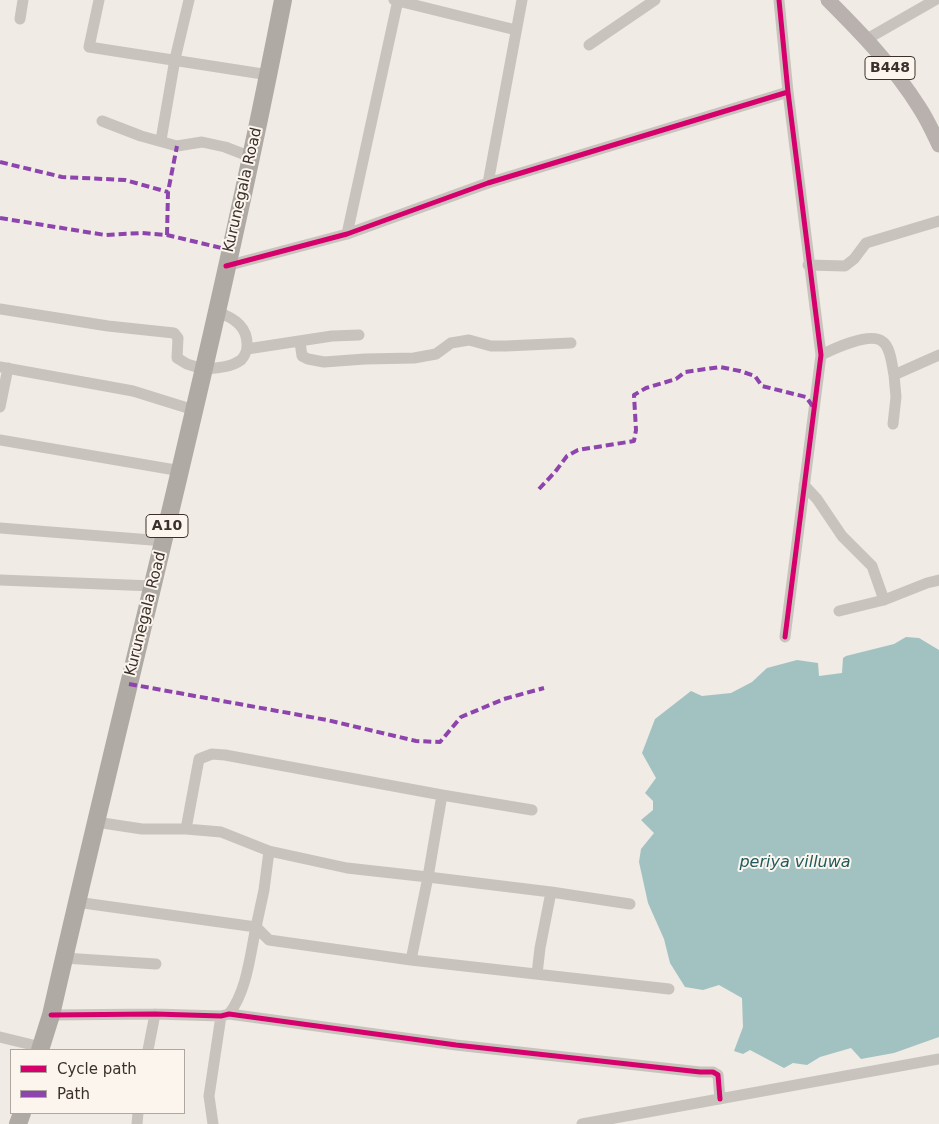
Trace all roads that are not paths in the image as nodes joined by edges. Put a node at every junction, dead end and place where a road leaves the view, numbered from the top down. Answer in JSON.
{"nodes":[{"id":1,"x":23,"y":0,"type":"edge"},
{"id":2,"x":99,"y":0,"type":"edge"},
{"id":3,"x":189,"y":0,"type":"edge"},
{"id":4,"x":283,"y":0,"type":"edge"},
{"id":5,"x":396,"y":0,"type":"edge"},
{"id":6,"x":522,"y":0,"type":"edge"},
{"id":7,"x":655,"y":0,"type":"edge"},
{"id":8,"x":780,"y":0,"type":"edge"},
{"id":9,"x":828,"y":0,"type":"edge"},
{"id":10,"x":935,"y":0,"type":"edge"},
{"id":11,"x":20,"y":19,"type":"dead end"},
{"id":12,"x":516,"y":30,"type":"junction"},
{"id":13,"x":867,"y":38,"type":"junction"},
{"id":14,"x":589,"y":45,"type":"dead end"},
{"id":15,"x":174,"y":59,"type":"junction"},
{"id":16,"x":269,"y":75,"type":"junction"},
{"id":17,"x":788,"y":92,"type":"junction"},
{"id":18,"x":102,"y":121,"type":"dead end"},
{"id":19,"x":160,"y":140,"type":"junction"},
{"id":20,"x":939,"y":145,"type":"edge"},
{"id":21,"x":250,"y":157,"type":"junction"},
{"id":22,"x":488,"y":183,"type":"junction"},
{"id":23,"x":939,"y":221,"type":"edge"},
{"id":24,"x":347,"y":234,"type":"junction"},
{"id":25,"x":808,"y":265,"type":"junction"},
{"id":26,"x":226,"y":266,"type":"junction"},
{"id":27,"x":0,"y":309,"type":"edge"},
{"id":28,"x":216,"y":312,"type":"junction"},
{"id":29,"x":359,"y":335,"type":"dead end"},
{"id":30,"x":300,"y":342,"type":"junction"},
{"id":31,"x":571,"y":343,"type":"dead end"},
{"id":32,"x":247,"y":349,"type":"junction"},
{"id":33,"x":821,"y":355,"type":"junction"},
{"id":34,"x":939,"y":355,"type":"edge"},
{"id":35,"x":4,"y":368,"type":"edge"},
{"id":36,"x":203,"y":369,"type":"junction"},
{"id":37,"x":894,"y":375,"type":"junction"},
{"id":38,"x":0,"y":407,"type":"edge"},
{"id":39,"x":194,"y":410,"type":"junction"},
{"id":40,"x":893,"y":424,"type":"dead end"},
{"id":41,"x":0,"y":440,"type":"edge"},
{"id":42,"x":180,"y":471,"type":"junction"},
{"id":43,"x":804,"y":485,"type":"junction"},
{"id":44,"x":0,"y":528,"type":"edge"},
{"id":45,"x":164,"y":540,"type":"junction"},
{"id":46,"x":0,"y":580,"type":"edge"},
{"id":47,"x":939,"y":580,"type":"edge"},
{"id":48,"x":153,"y":586,"type":"junction"},
{"id":49,"x":884,"y":600,"type":"junction"},
{"id":50,"x":839,"y":612,"type":"dead end"},
{"id":51,"x":785,"y":637,"type":"dead end"},
{"id":52,"x":442,"y":796,"type":"junction"},
{"id":53,"x":532,"y":810,"type":"dead end"},
{"id":54,"x":96,"y":822,"type":"junction"},
{"id":55,"x":186,"y":829,"type":"junction"},
{"id":56,"x":269,"y":851,"type":"junction"},
{"id":57,"x":428,"y":877,"type":"junction"},
{"id":58,"x":551,"y":892,"type":"junction"},
{"id":59,"x":76,"y":902,"type":"junction"},
{"id":60,"x":630,"y":904,"type":"dead end"},
{"id":61,"x":256,"y":927,"type":"junction"},
{"id":62,"x":64,"y":958,"type":"junction"},
{"id":63,"x":411,"y":960,"type":"junction"},
{"id":64,"x":156,"y":964,"type":"dead end"},
{"id":65,"x":537,"y":974,"type":"junction"},
{"id":66,"x":669,"y":989,"type":"dead end"},
{"id":67,"x":154,"y":1014,"type":"junction"},
{"id":68,"x":51,"y":1015,"type":"junction"},
{"id":69,"x":225,"y":1015,"type":"junction"},
{"id":70,"x":0,"y":1037,"type":"edge"},
{"id":71,"x":40,"y":1049,"type":"edge"},
{"id":72,"x":148,"y":1049,"type":"edge"},
{"id":73,"x":939,"y":1059,"type":"edge"},
{"id":74,"x":720,"y":1099,"type":"junction"},
{"id":75,"x":624,"y":1120,"type":"edge"},
{"id":76,"x":212,"y":1124,"type":"edge"},
{"id":77,"x":582,"y":1124,"type":"edge"}],
"edges":[{"from":1,"to":11,"type":"street"},
{"from":2,"to":15,"type":"street"},
{"from":3,"to":15,"type":"street"},
{"from":4,"to":16,"type":"highway","name":"Kurunegala Road","number":"A10"},
{"from":5,"to":12,"type":"street"},
{"from":5,"to":24,"type":"street"},
{"from":6,"to":12,"type":"street"},
{"from":7,"to":14,"type":"street"},
{"from":8,"to":17,"type":"street"},
{"from":9,"to":13,"type":"main road","number":"B448"},
{"from":10,"to":13,"type":"street"},
{"from":12,"to":22,"type":"street"},
{"from":13,"to":20,"type":"main road","number":"B448"},
{"from":15,"to":16,"type":"street"},
{"from":15,"to":19,"type":"street"},
{"from":16,"to":21,"type":"highway","name":"Kurunegala Road","number":"A10"},
{"from":17,"to":22,"type":"street"},
{"from":17,"to":25,"type":"street"},
{"from":18,"to":19,"type":"street"},
{"from":19,"to":21,"type":"street"},
{"from":21,"to":26,"type":"highway","name":"Kurunegala Road","number":"A10"},
{"from":22,"to":24,"type":"street"},
{"from":23,"to":25,"type":"street"},
{"from":24,"to":26,"type":"street"},
{"from":25,"to":33,"type":"street"},
{"from":26,"to":28,"type":"highway","name":"Kurunegala Road","number":"A10"},
{"from":27,"to":36,"type":"street"},
{"from":28,"to":32,"type":"street"},
{"from":28,"to":36,"type":"highway","name":"Kurunegala Road","number":"A10"},
{"from":29,"to":30,"type":"street"},
{"from":30,"to":31,"type":"street"},
{"from":30,"to":32,"type":"street"},
{"from":32,"to":36,"type":"street"},
{"from":33,"to":37,"type":"street"},
{"from":33,"to":43,"type":"street"},
{"from":34,"to":37,"type":"street"},
{"from":35,"to":38,"type":"street"},
{"from":35,"to":39,"type":"street"},
{"from":36,"to":39,"type":"highway","name":"Kurunegala Road","number":"A10"},
{"from":37,"to":40,"type":"street"},
{"from":39,"to":42,"type":"highway","name":"Kurunegala Road","number":"A10"},
{"from":41,"to":42,"type":"street"},
{"from":42,"to":45,"type":"highway","name":"Kurunegala Road","number":"A10"},
{"from":43,"to":49,"type":"street"},
{"from":43,"to":51,"type":"street"},
{"from":44,"to":45,"type":"street"},
{"from":45,"to":48,"type":"highway","name":"Kurunegala Road","number":"A10"},
{"from":46,"to":48,"type":"street"},
{"from":47,"to":49,"type":"street"},
{"from":48,"to":54,"type":"highway","name":"Kurunegala Road","number":"A10"},
{"from":49,"to":50,"type":"street"},
{"from":52,"to":53,"type":"street"},
{"from":52,"to":55,"type":"street"},
{"from":52,"to":57,"type":"street"},
{"from":54,"to":55,"type":"street"},
{"from":54,"to":59,"type":"highway","name":"Kurunegala Road","number":"A10"},
{"from":55,"to":56,"type":"street"},
{"from":56,"to":57,"type":"street"},
{"from":56,"to":61,"type":"street"},
{"from":57,"to":58,"type":"street"},
{"from":57,"to":63,"type":"street"},
{"from":58,"to":60,"type":"street"},
{"from":58,"to":65,"type":"street"},
{"from":59,"to":61,"type":"street"},
{"from":59,"to":62,"type":"highway","name":"Kurunegala Road","number":"A10"},
{"from":61,"to":63,"type":"street"},
{"from":61,"to":69,"type":"street"},
{"from":62,"to":64,"type":"street"},
{"from":62,"to":68,"type":"highway","name":"Kurunegala Road","number":"A10"},
{"from":63,"to":65,"type":"street"},
{"from":65,"to":66,"type":"street"},
{"from":67,"to":68,"type":"street"},
{"from":67,"to":69,"type":"street"},
{"from":67,"to":72,"type":"street"},
{"from":68,"to":71,"type":"highway","name":"Kurunegala Road","number":"A10"},
{"from":69,"to":74,"type":"street"},
{"from":69,"to":76,"type":"street"},
{"from":70,"to":71,"type":"street"},
{"from":73,"to":74,"type":"street"},
{"from":74,"to":75,"type":"street"},
{"from":75,"to":77,"type":"street"}]}
